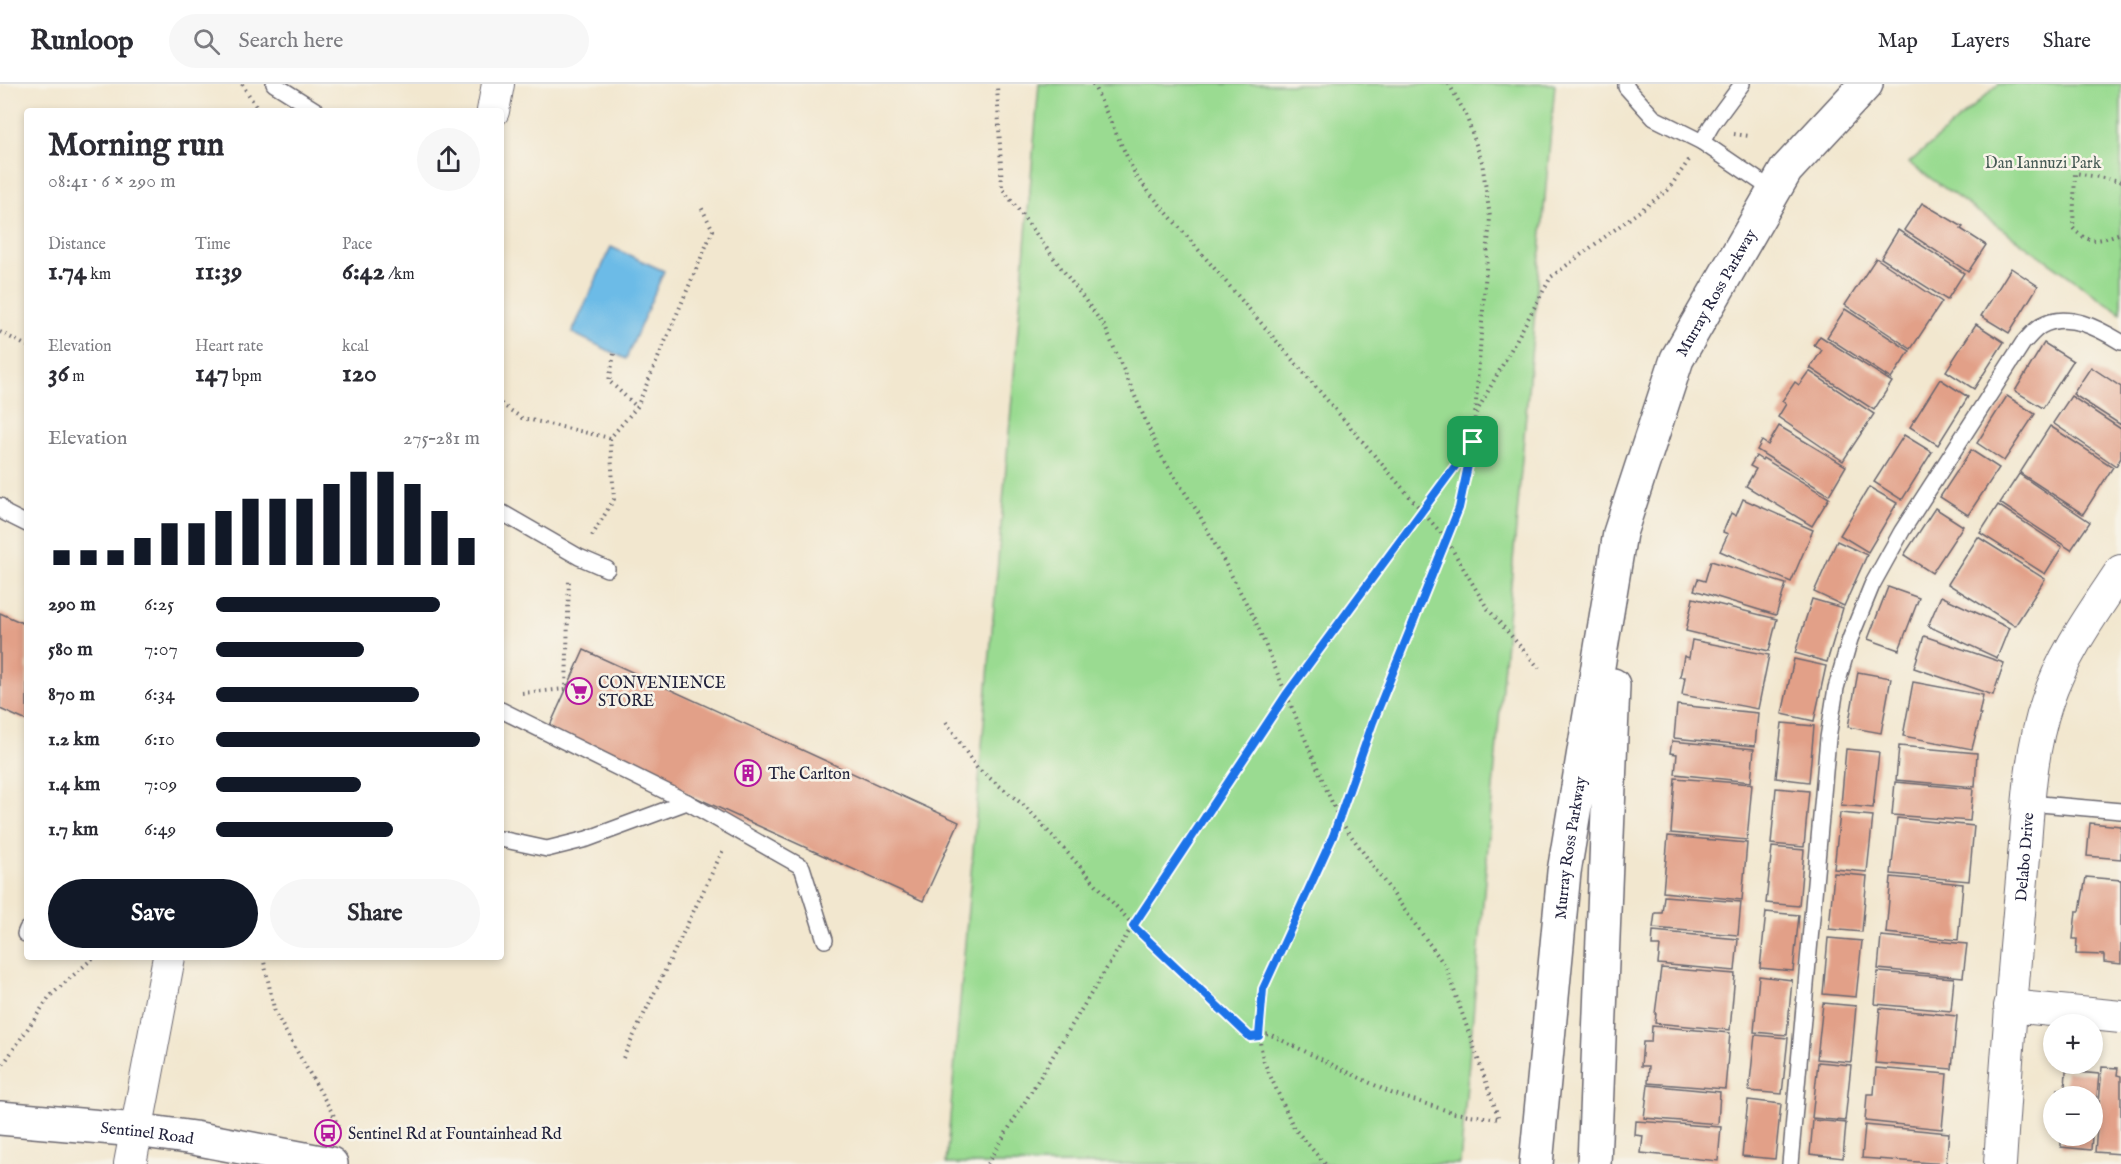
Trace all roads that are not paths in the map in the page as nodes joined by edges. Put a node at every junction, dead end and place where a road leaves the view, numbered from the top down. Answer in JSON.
{"nodes":[{"id":1,"x":274,"y":84,"type":"edge"},
{"id":2,"x":498,"y":84,"type":"edge"},
{"id":3,"x":1626,"y":84,"type":"edge"},
{"id":4,"x":1742,"y":84,"type":"edge"},
{"id":5,"x":1866,"y":84,"type":"edge"},
{"id":6,"x":312,"y":108,"type":"edge"},
{"id":7,"x":494,"y":108,"type":"edge"},
{"id":8,"x":1702,"y":142,"type":"junction"},
{"id":9,"x":1774,"y":190,"type":"junction"},
{"id":10,"x":2121,"y":342,"type":"edge"},
{"id":11,"x":0,"y":506,"type":"edge"},
{"id":12,"x":504,"y":514,"type":"edge"},
{"id":13,"x":24,"y":522,"type":"edge"},
{"id":14,"x":1620,"y":533,"type":"junction"},
{"id":15,"x":607,"y":568,"type":"dead end"},
{"id":16,"x":2119,"y":578,"type":"edge"},
{"id":17,"x":504,"y":711,"type":"edge"},
{"id":18,"x":687,"y":802,"type":"junction"},
{"id":19,"x":2029,"y":803,"type":"junction"},
{"id":20,"x":2121,"y":811,"type":"edge"},
{"id":21,"x":504,"y":840,"type":"edge"},
{"id":22,"x":825,"y":940,"type":"dead end"},
{"id":23,"x":168,"y":960,"type":"edge"},
{"id":24,"x":2010,"y":1006,"type":"junction"},
{"id":25,"x":2121,"y":1017,"type":"edge"},
{"id":26,"x":0,"y":1118,"type":"edge"},
{"id":27,"x":136,"y":1130,"type":"junction"},
{"id":28,"x":130,"y":1164,"type":"edge"},
{"id":29,"x":331,"y":1164,"type":"edge"},
{"id":30,"x":1536,"y":1164,"type":"edge"},
{"id":31,"x":1594,"y":1164,"type":"edge"},
{"id":32,"x":1790,"y":1164,"type":"edge"},
{"id":33,"x":2000,"y":1164,"type":"edge"}],
"edges":[{"from":1,"to":6,"type":"lane"},
{"from":2,"to":7,"type":"street"},
{"from":3,"to":8,"type":"lane"},
{"from":4,"to":8,"type":"lane"},
{"from":5,"to":9,"type":"street","name":"Murray Ross Parkway"},
{"from":8,"to":9,"type":"lane"},
{"from":9,"to":14,"type":"street","name":"Murray Ross Parkway"},
{"from":10,"to":32,"type":"lane"},
{"from":11,"to":13,"type":"lane"},
{"from":12,"to":15,"type":"lane"},
{"from":14,"to":30,"type":"street","name":"Murray Ross Parkway"},
{"from":14,"to":31,"type":"street","name":"Murray Ross Parkway"},
{"from":16,"to":19,"type":"street","name":"Delabo Drive"},
{"from":17,"to":18,"type":"lane"},
{"from":18,"to":21,"type":"lane"},
{"from":18,"to":22,"type":"lane"},
{"from":19,"to":20,"type":"lane"},
{"from":19,"to":24,"type":"street","name":"Delabo Drive"},
{"from":23,"to":27,"type":"street"},
{"from":24,"to":25,"type":"street"},
{"from":24,"to":33,"type":"street","name":"Delabo Drive"},
{"from":26,"to":27,"type":"street","name":"Sentinel Road"},
{"from":27,"to":28,"type":"street"},
{"from":27,"to":29,"type":"street","name":"Sentinel Road"}]}
